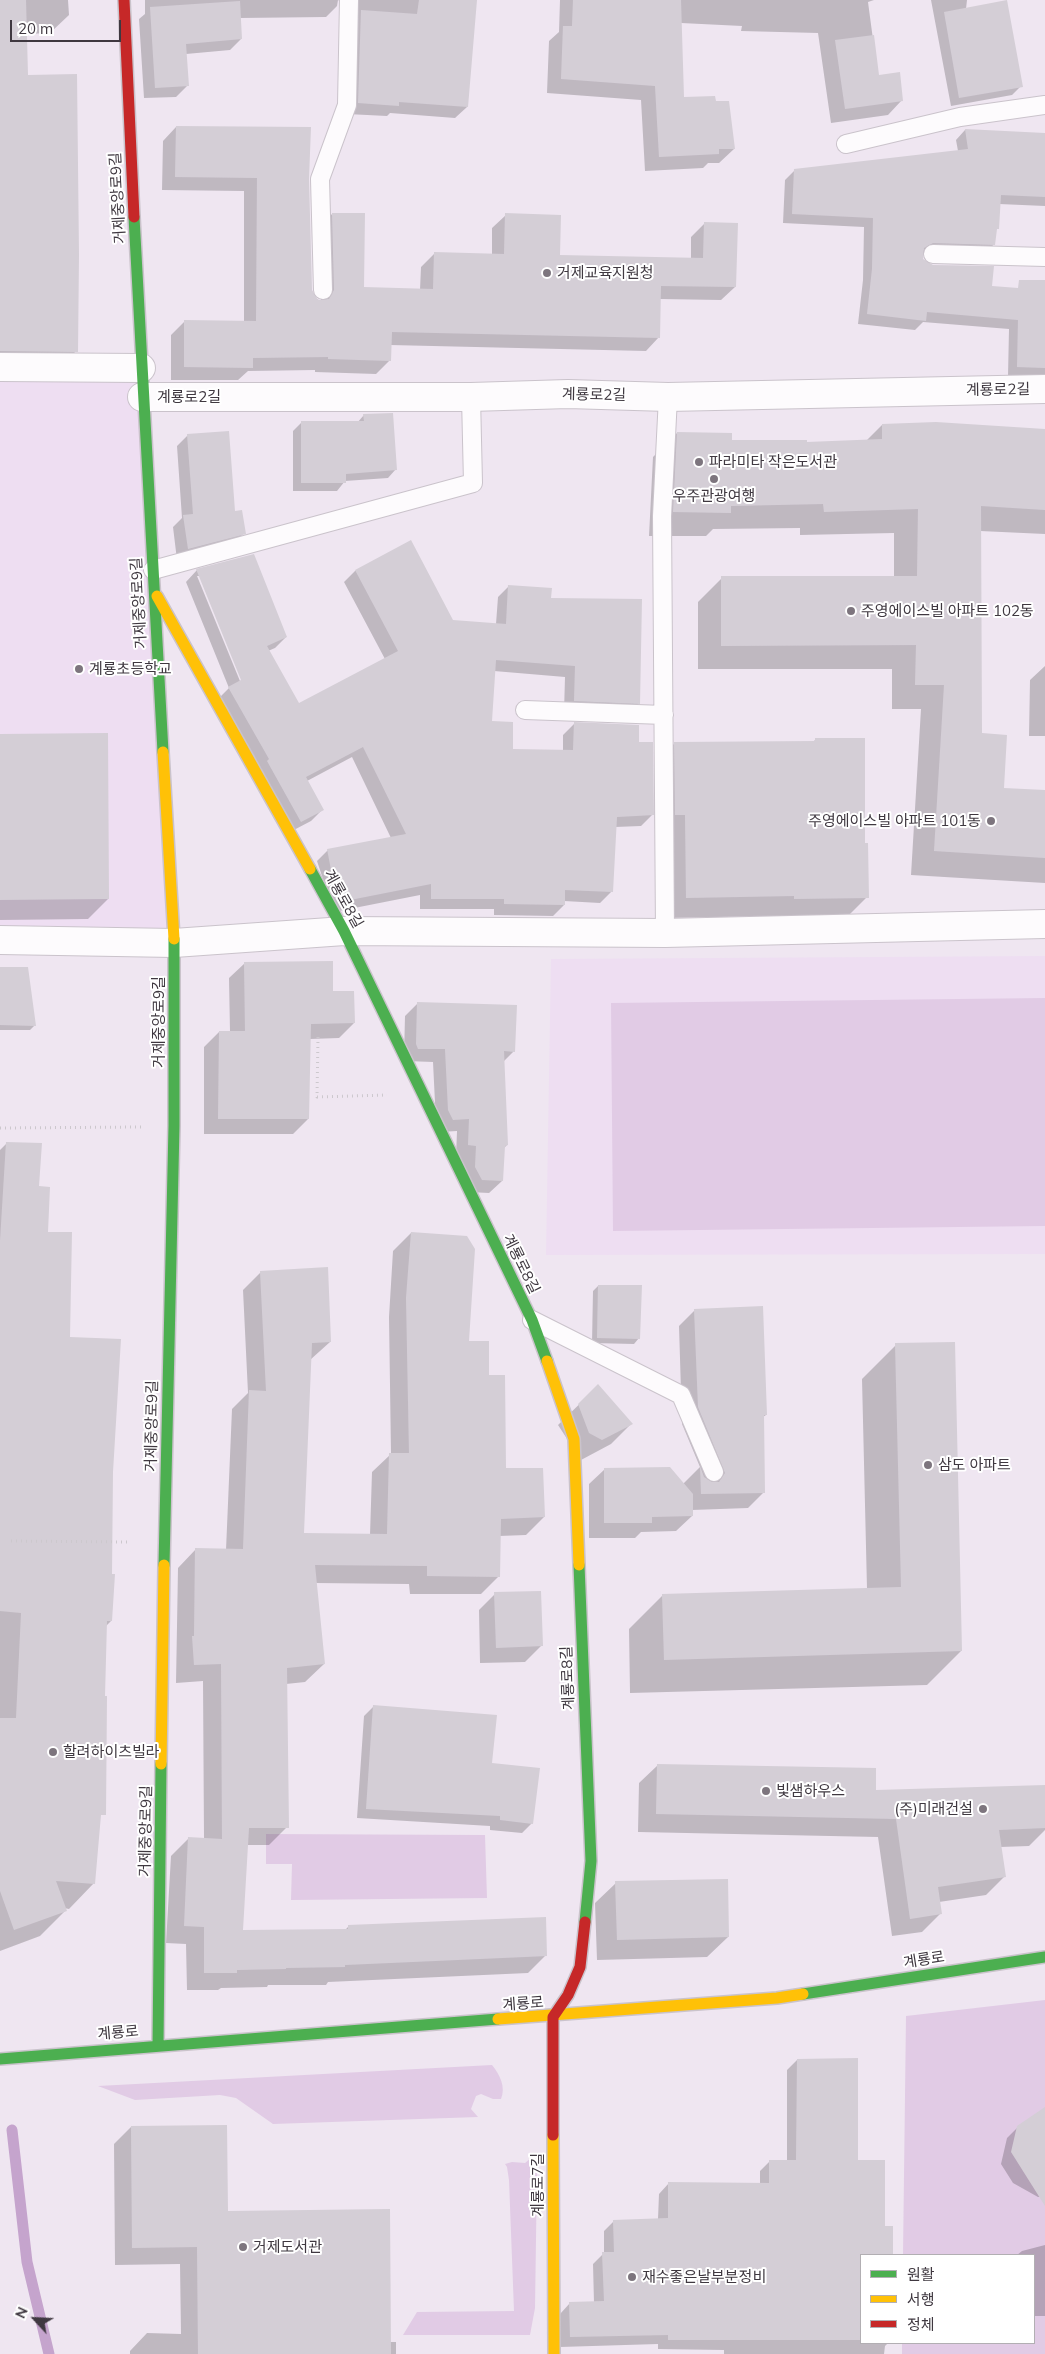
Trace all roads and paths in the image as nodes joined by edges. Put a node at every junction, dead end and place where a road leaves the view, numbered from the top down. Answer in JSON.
{"nodes":[{"id":1,"x":124,"y":0,"type":"edge"},
{"id":2,"x":349,"y":0,"type":"edge"},
{"id":3,"x":1045,"y":105,"type":"edge"},
{"id":4,"x":846,"y":144,"type":"dead end"},
{"id":5,"x":933,"y":254,"type":"dead end"},
{"id":6,"x":1045,"y":257,"type":"edge"},
{"id":7,"x":323,"y":290,"type":"dead end"},
{"id":8,"x":0,"y":367,"type":"edge"},
{"id":9,"x":141,"y":368,"type":"junction"},
{"id":10,"x":1045,"y":389,"type":"edge"},
{"id":11,"x":142,"y":397,"type":"junction"},
{"id":12,"x":471,"y":397,"type":"junction"},
{"id":13,"x":668,"y":398,"type":"junction"},
{"id":14,"x":153,"y":570,"type":"junction"},
{"id":15,"x":154,"y":590,"type":"junction"},
{"id":16,"x":525,"y":710,"type":"dead end"},
{"id":17,"x":664,"y":715,"type":"junction"},
{"id":18,"x":1045,"y":924,"type":"edge"},
{"id":19,"x":344,"y":932,"type":"junction"},
{"id":20,"x":665,"y":933,"type":"junction"},
{"id":21,"x":0,"y":940,"type":"edge"},
{"id":22,"x":174,"y":944,"type":"junction"},
{"id":23,"x":318,"y":1037,"type":"dead end"},
{"id":24,"x":422,"y":1094,"type":"junction"},
{"id":25,"x":174,"y":1126,"type":"junction"},
{"id":26,"x":0,"y":1128,"type":"edge"},
{"id":27,"x":532,"y":1320,"type":"junction"},
{"id":28,"x":714,"y":1472,"type":"dead end"},
{"id":29,"x":11,"y":1541,"type":"dead end"},
{"id":30,"x":164,"y":1542,"type":"junction"},
{"id":31,"x":1045,"y":1957,"type":"edge"},
{"id":32,"x":553,"y":2017,"type":"junction"},
{"id":33,"x":158,"y":2044,"type":"junction"},
{"id":34,"x":0,"y":2059,"type":"edge"},
{"id":35,"x":554,"y":2354,"type":"edge"}],
"edges":[{"from":1,"to":9,"type":"street","name":"거제중앙로9길"},
{"from":2,"to":7,"type":"lane"},
{"from":3,"to":4,"type":"lane"},
{"from":5,"to":6,"type":"lane"},
{"from":8,"to":9,"type":"street"},
{"from":9,"to":11,"type":"street","name":"거제중앙로9길"},
{"from":10,"to":13,"type":"street","name":"계룡로2길"},
{"from":11,"to":12,"type":"street","name":"계룡로2길"},
{"from":11,"to":14,"type":"street","name":"거제중앙로9길"},
{"from":12,"to":13,"type":"street","name":"계룡로2길"},
{"from":12,"to":14,"type":"lane"},
{"from":13,"to":17,"type":"lane"},
{"from":14,"to":15,"type":"street","name":"거제중앙로9길"},
{"from":15,"to":19,"type":"street","name":"계룡로8길"},
{"from":15,"to":22,"type":"street","name":"거제중앙로9길"},
{"from":16,"to":17,"type":"lane"},
{"from":17,"to":20,"type":"lane"},
{"from":18,"to":20,"type":"street"},
{"from":19,"to":20,"type":"street"},
{"from":19,"to":22,"type":"street"},
{"from":19,"to":24,"type":"street","name":"계룡로8길"},
{"from":21,"to":22,"type":"street"},
{"from":22,"to":25,"type":"street","name":"거제중앙로9길"},
{"from":23,"to":24,"type":"path"},
{"from":24,"to":27,"type":"street","name":"계룡로8길"},
{"from":25,"to":26,"type":"path"},
{"from":25,"to":30,"type":"street","name":"거제중앙로9길"},
{"from":27,"to":28,"type":"lane"},
{"from":27,"to":32,"type":"street","name":"계룡로8길"},
{"from":29,"to":30,"type":"path"},
{"from":30,"to":33,"type":"street","name":"거제중앙로9길"},
{"from":31,"to":32,"type":"street","name":"계룡로"},
{"from":32,"to":33,"type":"street","name":"계룡로"},
{"from":32,"to":35,"type":"street","name":"계룡로7길"},
{"from":33,"to":34,"type":"street","name":"계룡로"}]}
